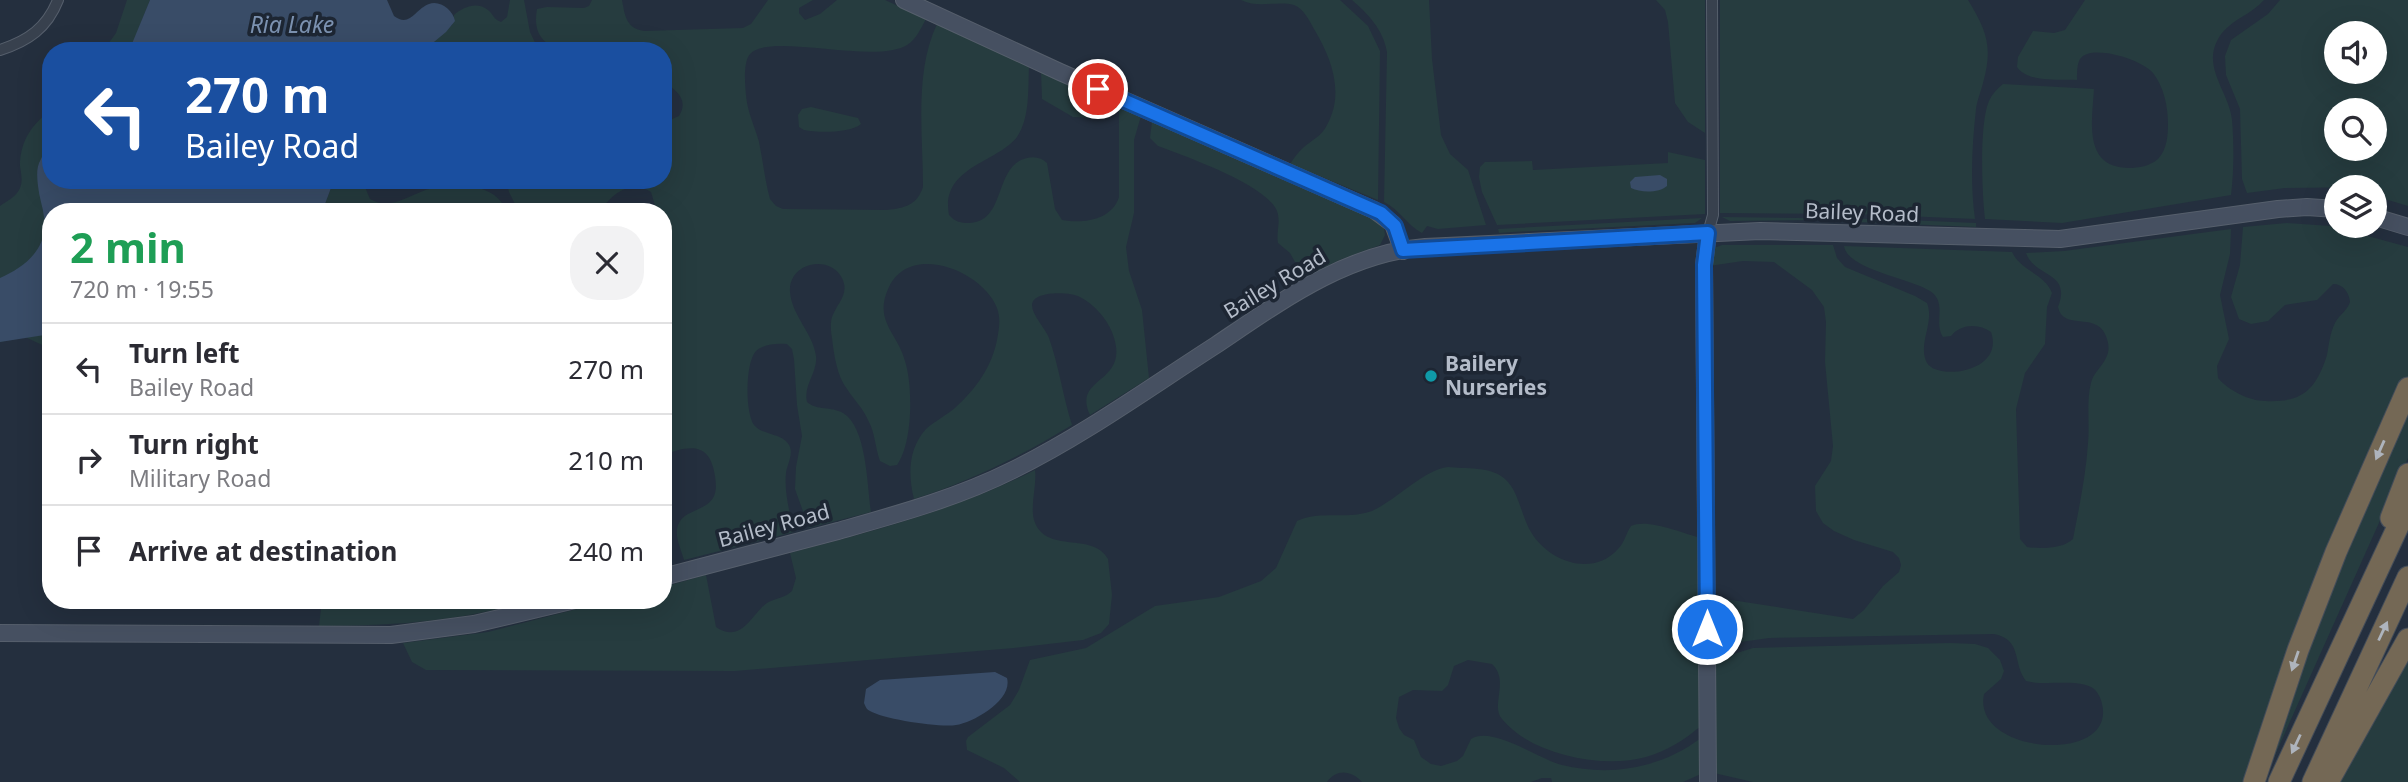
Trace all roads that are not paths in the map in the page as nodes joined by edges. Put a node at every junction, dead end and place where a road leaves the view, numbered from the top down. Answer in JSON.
{"nodes":[{"id":1,"x":58,"y":0,"type":"edge"},
{"id":2,"x":904,"y":0,"type":"edge"},
{"id":3,"x":1713,"y":0,"type":"edge"},
{"id":4,"x":0,"y":50,"type":"edge"},
{"id":5,"x":2324,"y":208,"type":"edge"},
{"id":6,"x":2387,"y":221,"type":"edge"},
{"id":7,"x":2408,"y":227,"type":"edge"},
{"id":8,"x":1708,"y":233,"type":"junction"},
{"id":9,"x":1403,"y":250,"type":"junction"},
{"id":10,"x":2408,"y":388,"type":"edge"},
{"id":11,"x":2408,"y":474,"type":"edge"},
{"id":12,"x":2408,"y":505,"type":"edge"},
{"id":13,"x":672,"y":575,"type":"edge"},
{"id":14,"x":2408,"y":577,"type":"edge"},
{"id":15,"x":523,"y":609,"type":"edge"},
{"id":16,"x":2357,"y":613,"type":"junction"},
{"id":17,"x":0,"y":633,"type":"edge"},
{"id":18,"x":2408,"y":639,"type":"edge"},
{"id":19,"x":1708,"y":782,"type":"edge"},
{"id":20,"x":2254,"y":782,"type":"edge"},
{"id":21,"x":2279,"y":782,"type":"edge"},
{"id":22,"x":2313,"y":782,"type":"edge"},
{"id":23,"x":2328,"y":782,"type":"edge"}],
"edges":[{"from":1,"to":4,"type":"street"},
{"from":2,"to":9,"type":"main road"},
{"from":3,"to":8,"type":"street"},
{"from":5,"to":8,"type":"main road","name":"Bailey Road"},
{"from":6,"to":7,"type":"main road"},
{"from":8,"to":9,"type":"main road","name":"Bailey Road"},
{"from":8,"to":19,"type":"main road"},
{"from":9,"to":13,"type":"main road","name":"Bailey Road"},
{"from":10,"to":20,"type":"highway","one_way":true},
{"from":11,"to":16,"type":"highway"},
{"from":12,"to":16,"type":"highway"},
{"from":22,"to":14,"type":"highway","one_way":true},
{"from":15,"to":17,"type":"main road"},
{"from":16,"to":21,"type":"highway","one_way":true},
{"from":18,"to":23,"type":"highway"}]}
